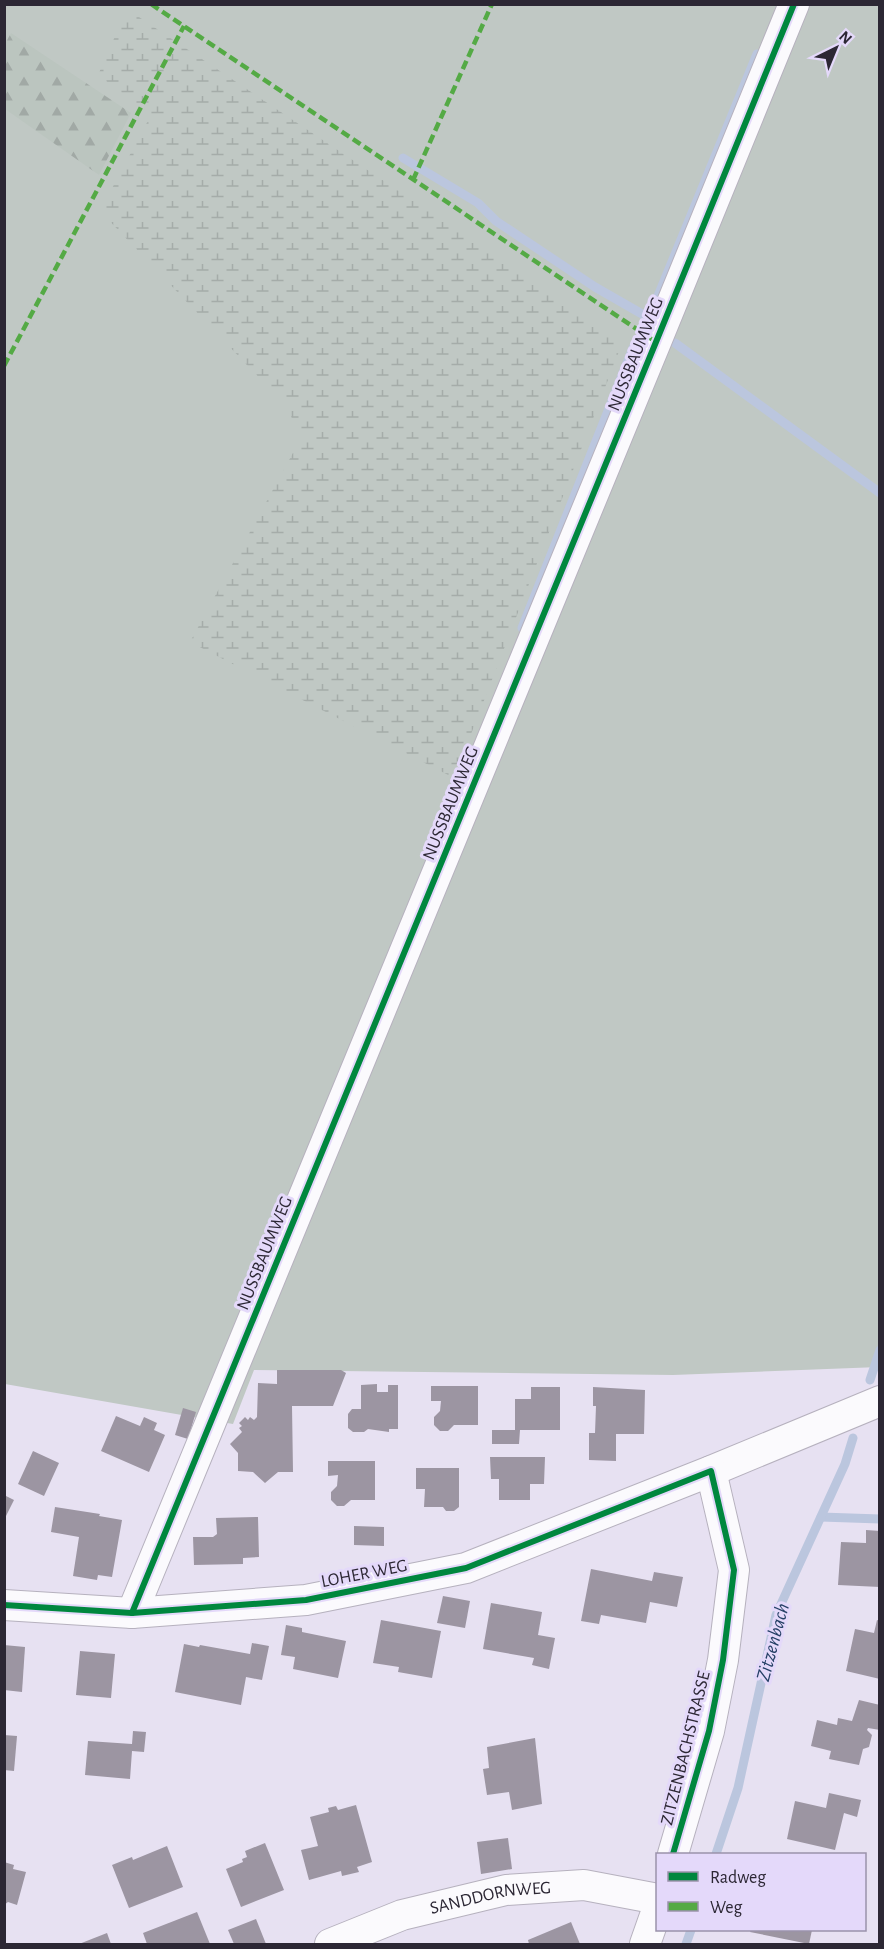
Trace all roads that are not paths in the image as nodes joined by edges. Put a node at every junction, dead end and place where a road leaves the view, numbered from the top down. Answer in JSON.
{"nodes":[{"id":1,"x":794,"y":4,"type":"edge"},
{"id":2,"x":879,"y":1401,"type":"edge"},
{"id":3,"x":711,"y":1471,"type":"junction"},
{"id":4,"x":4,"y":1605,"type":"edge"},
{"id":5,"x":132,"y":1613,"type":"junction"},
{"id":6,"x":673,"y":1853,"type":"edge"},
{"id":7,"x":656,"y":1899,"type":"edge"},
{"id":8,"x":656,"y":1910,"type":"edge"},
{"id":9,"x":330,"y":1944,"type":"edge"},
{"id":10,"x":645,"y":1944,"type":"edge"}],
"edges":[{"from":1,"to":5,"type":"street","name":"NUSSBAUMWEG"},
{"from":2,"to":3,"type":"street","name":"LOHER WEG"},
{"from":3,"to":5,"type":"street","name":"LOHER WEG"},
{"from":3,"to":6,"type":"street","name":"ZITZENBACHSTRASSE"},
{"from":4,"to":5,"type":"street","name":"LOHER WEG"},
{"from":7,"to":9,"type":"street","name":"SANDDORNWEG"},
{"from":8,"to":10,"type":"street"}]}
